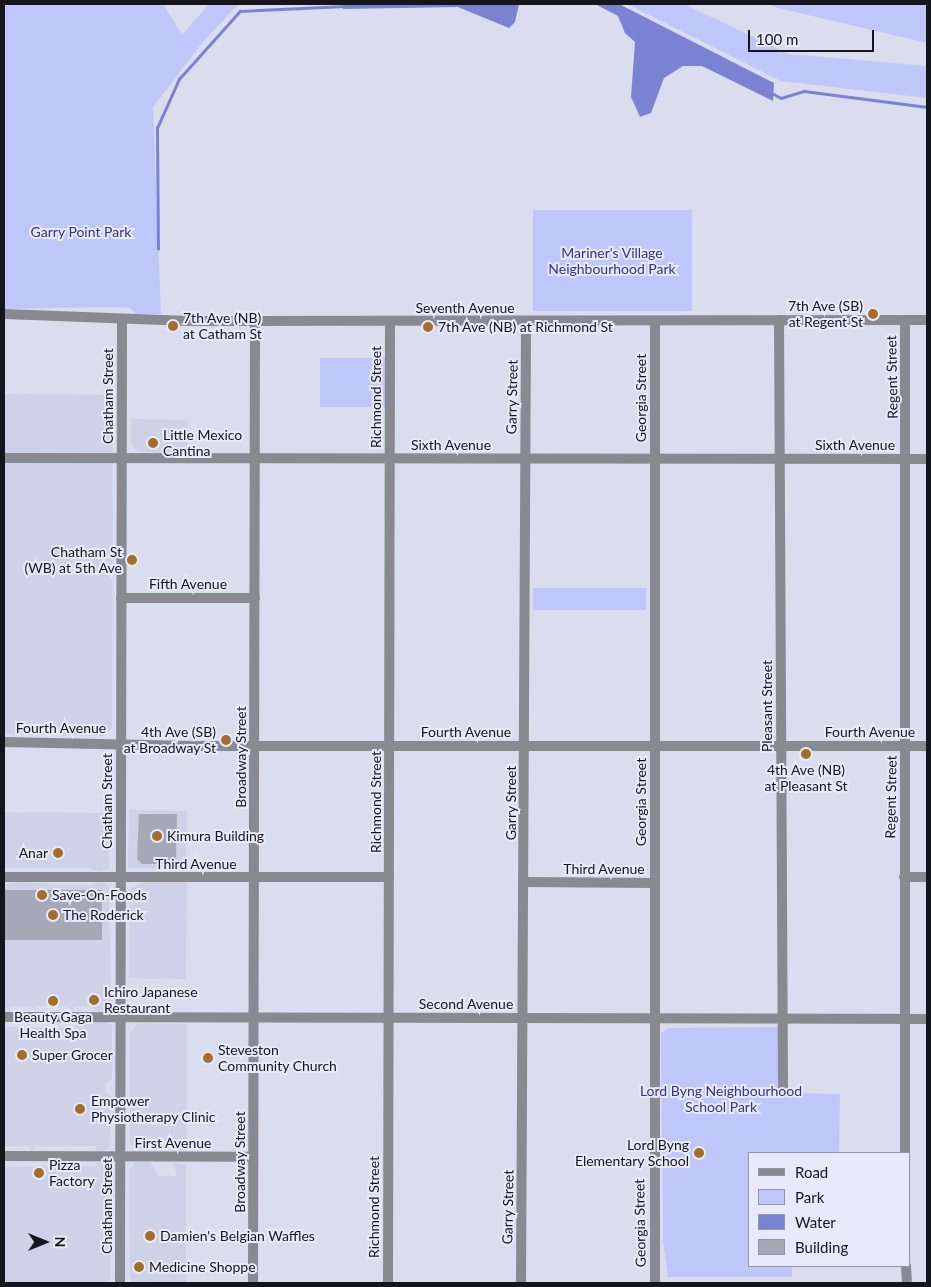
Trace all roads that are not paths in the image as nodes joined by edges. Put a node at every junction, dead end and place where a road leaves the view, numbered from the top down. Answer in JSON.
{"nodes":[{"id":1,"x":4,"y":314,"type":"edge"},
{"id":2,"x":122,"y":320,"type":"junction"},
{"id":3,"x":780,"y":320,"type":"junction"},
{"id":4,"x":905,"y":320,"type":"junction"},
{"id":5,"x":927,"y":320,"type":"edge"},
{"id":6,"x":256,"y":321,"type":"junction"},
{"id":7,"x":390,"y":322,"type":"junction"},
{"id":8,"x":526,"y":322,"type":"junction"},
{"id":9,"x":655,"y":322,"type":"junction"},
{"id":10,"x":4,"y":458,"type":"edge"},
{"id":11,"x":121,"y":458,"type":"junction"},
{"id":12,"x":254,"y":459,"type":"junction"},
{"id":13,"x":390,"y":459,"type":"junction"},
{"id":14,"x":525,"y":459,"type":"junction"},
{"id":15,"x":655,"y":459,"type":"junction"},
{"id":16,"x":781,"y":459,"type":"junction"},
{"id":17,"x":907,"y":459,"type":"junction"},
{"id":18,"x":927,"y":459,"type":"edge"},
{"id":19,"x":121,"y":598,"type":"junction"},
{"id":20,"x":255,"y":598,"type":"junction"},
{"id":21,"x":4,"y":742,"type":"edge"},
{"id":22,"x":121,"y":742,"type":"junction"},
{"id":23,"x":255,"y":746,"type":"junction"},
{"id":24,"x":390,"y":746,"type":"junction"},
{"id":25,"x":525,"y":746,"type":"junction"},
{"id":26,"x":780,"y":746,"type":"junction"},
{"id":27,"x":906,"y":746,"type":"junction"},
{"id":28,"x":927,"y":746,"type":"edge"},
{"id":29,"x":655,"y":747,"type":"junction"},
{"id":30,"x":4,"y":877,"type":"edge"},
{"id":31,"x":256,"y":877,"type":"junction"},
{"id":32,"x":389,"y":877,"type":"junction"},
{"id":33,"x":904,"y":877,"type":"junction"},
{"id":34,"x":927,"y":877,"type":"edge"},
{"id":35,"x":121,"y":878,"type":"junction"},
{"id":36,"x":525,"y":882,"type":"junction"},
{"id":37,"x":654,"y":883,"type":"junction"},
{"id":38,"x":4,"y":1017,"type":"edge"},
{"id":39,"x":121,"y":1017,"type":"junction"},
{"id":40,"x":254,"y":1017,"type":"junction"},
{"id":41,"x":388,"y":1017,"type":"junction"},
{"id":42,"x":525,"y":1018,"type":"junction"},
{"id":43,"x":654,"y":1019,"type":"junction"},
{"id":44,"x":782,"y":1019,"type":"junction"},
{"id":45,"x":906,"y":1019,"type":"junction"},
{"id":46,"x":927,"y":1019,"type":"edge"},
{"id":47,"x":783,"y":1092,"type":"dead end"},
{"id":48,"x":905,"y":1152,"type":"edge"},
{"id":49,"x":4,"y":1156,"type":"edge"},
{"id":50,"x":120,"y":1157,"type":"junction"},
{"id":51,"x":253,"y":1157,"type":"junction"},
{"id":52,"x":906,"y":1267,"type":"edge"},
{"id":53,"x":120,"y":1283,"type":"edge"},
{"id":54,"x":253,"y":1283,"type":"edge"},
{"id":55,"x":388,"y":1283,"type":"edge"},
{"id":56,"x":521,"y":1283,"type":"edge"},
{"id":57,"x":655,"y":1283,"type":"edge"},
{"id":58,"x":907,"y":1283,"type":"edge"}],
"edges":[{"from":1,"to":2,"type":"street","name":"Seventh Avenue"},
{"from":2,"to":6,"type":"street","name":"Seventh Avenue"},
{"from":2,"to":11,"type":"street","name":"Chatham Street"},
{"from":3,"to":4,"type":"street","name":"Seventh Avenue"},
{"from":3,"to":9,"type":"street","name":"Seventh Avenue"},
{"from":3,"to":16,"type":"street","name":"Pleasant Street"},
{"from":4,"to":5,"type":"street","name":"Seventh Avenue"},
{"from":4,"to":17,"type":"street","name":"Regent Street"},
{"from":6,"to":7,"type":"street","name":"Seventh Avenue"},
{"from":6,"to":12,"type":"street","name":"Broadway Street"},
{"from":7,"to":8,"type":"street","name":"Seventh Avenue"},
{"from":7,"to":13,"type":"street","name":"Richmond Street"},
{"from":8,"to":9,"type":"street","name":"Seventh Avenue"},
{"from":8,"to":14,"type":"street","name":"Garry Street"},
{"from":9,"to":15,"type":"street","name":"Georgia Street"},
{"from":10,"to":11,"type":"street","name":"Sixth Avenue"},
{"from":11,"to":12,"type":"street","name":"Sixth Avenue"},
{"from":11,"to":19,"type":"street","name":"Chatham Street"},
{"from":12,"to":13,"type":"street","name":"Sixth Avenue"},
{"from":12,"to":20,"type":"street","name":"Broadway Street"},
{"from":13,"to":14,"type":"street","name":"Sixth Avenue"},
{"from":13,"to":24,"type":"street","name":"Richmond Street"},
{"from":14,"to":15,"type":"street","name":"Sixth Avenue"},
{"from":14,"to":25,"type":"street","name":"Garry Street"},
{"from":15,"to":16,"type":"street","name":"Sixth Avenue"},
{"from":15,"to":29,"type":"street","name":"Georgia Street"},
{"from":16,"to":17,"type":"street","name":"Sixth Avenue"},
{"from":16,"to":26,"type":"street","name":"Pleasant Street"},
{"from":17,"to":18,"type":"street","name":"Sixth Avenue"},
{"from":17,"to":27,"type":"street","name":"Regent Street"},
{"from":19,"to":20,"type":"street","name":"Fifth Avenue"},
{"from":19,"to":22,"type":"street","name":"Chatham Street"},
{"from":20,"to":23,"type":"street","name":"Broadway Street"},
{"from":21,"to":22,"type":"street","name":"Fourth Avenue"},
{"from":22,"to":23,"type":"street","name":"Fourth Avenue"},
{"from":22,"to":35,"type":"street","name":"Chatham Street"},
{"from":23,"to":24,"type":"street","name":"Fourth Avenue"},
{"from":23,"to":31,"type":"street","name":"Broadway Street"},
{"from":24,"to":25,"type":"street","name":"Fourth Avenue"},
{"from":24,"to":32,"type":"street","name":"Richmond Street"},
{"from":25,"to":29,"type":"street","name":"Fourth Avenue"},
{"from":25,"to":36,"type":"street","name":"Garry Street"},
{"from":26,"to":27,"type":"street","name":"Fourth Avenue"},
{"from":26,"to":29,"type":"street","name":"Fourth Avenue"},
{"from":26,"to":44,"type":"street","name":"Pleasant Street"},
{"from":27,"to":28,"type":"street","name":"Fourth Avenue"},
{"from":27,"to":33,"type":"street","name":"Regent Street"},
{"from":29,"to":37,"type":"street","name":"Georgia Street"},
{"from":30,"to":35,"type":"street","name":"Third Avenue"},
{"from":31,"to":32,"type":"street","name":"Third Avenue"},
{"from":31,"to":35,"type":"street","name":"Third Avenue"},
{"from":31,"to":40,"type":"street","name":"Broadway Street"},
{"from":32,"to":41,"type":"street","name":"Richmond Street"},
{"from":33,"to":34,"type":"street"},
{"from":33,"to":45,"type":"street","name":"Regent Street"},
{"from":35,"to":39,"type":"street","name":"Chatham Street"},
{"from":36,"to":37,"type":"street","name":"Third Avenue"},
{"from":36,"to":42,"type":"street","name":"Garry Street"},
{"from":37,"to":43,"type":"street","name":"Georgia Street"},
{"from":38,"to":39,"type":"street","name":"Second Avenue"},
{"from":39,"to":40,"type":"street","name":"Second Avenue"},
{"from":39,"to":50,"type":"street","name":"Chatham Street"},
{"from":40,"to":41,"type":"street","name":"Second Avenue"},
{"from":40,"to":51,"type":"street","name":"Broadway Street"},
{"from":41,"to":42,"type":"street","name":"Second Avenue"},
{"from":41,"to":55,"type":"street","name":"Richmond Street"},
{"from":42,"to":43,"type":"street","name":"Second Avenue"},
{"from":42,"to":56,"type":"street","name":"Garry Street"},
{"from":43,"to":44,"type":"street","name":"Second Avenue"},
{"from":43,"to":57,"type":"street","name":"Georgia Street"},
{"from":44,"to":45,"type":"street","name":"Second Avenue"},
{"from":44,"to":47,"type":"street","name":"Pleasant Street"},
{"from":45,"to":46,"type":"street","name":"Second Avenue"},
{"from":45,"to":48,"type":"street","name":"Regent Street"},
{"from":49,"to":50,"type":"street","name":"First Avenue"},
{"from":50,"to":51,"type":"street","name":"First Avenue"},
{"from":50,"to":53,"type":"street","name":"Chatham Street"},
{"from":51,"to":54,"type":"street","name":"Broadway Street"},
{"from":52,"to":58,"type":"street"}]}
